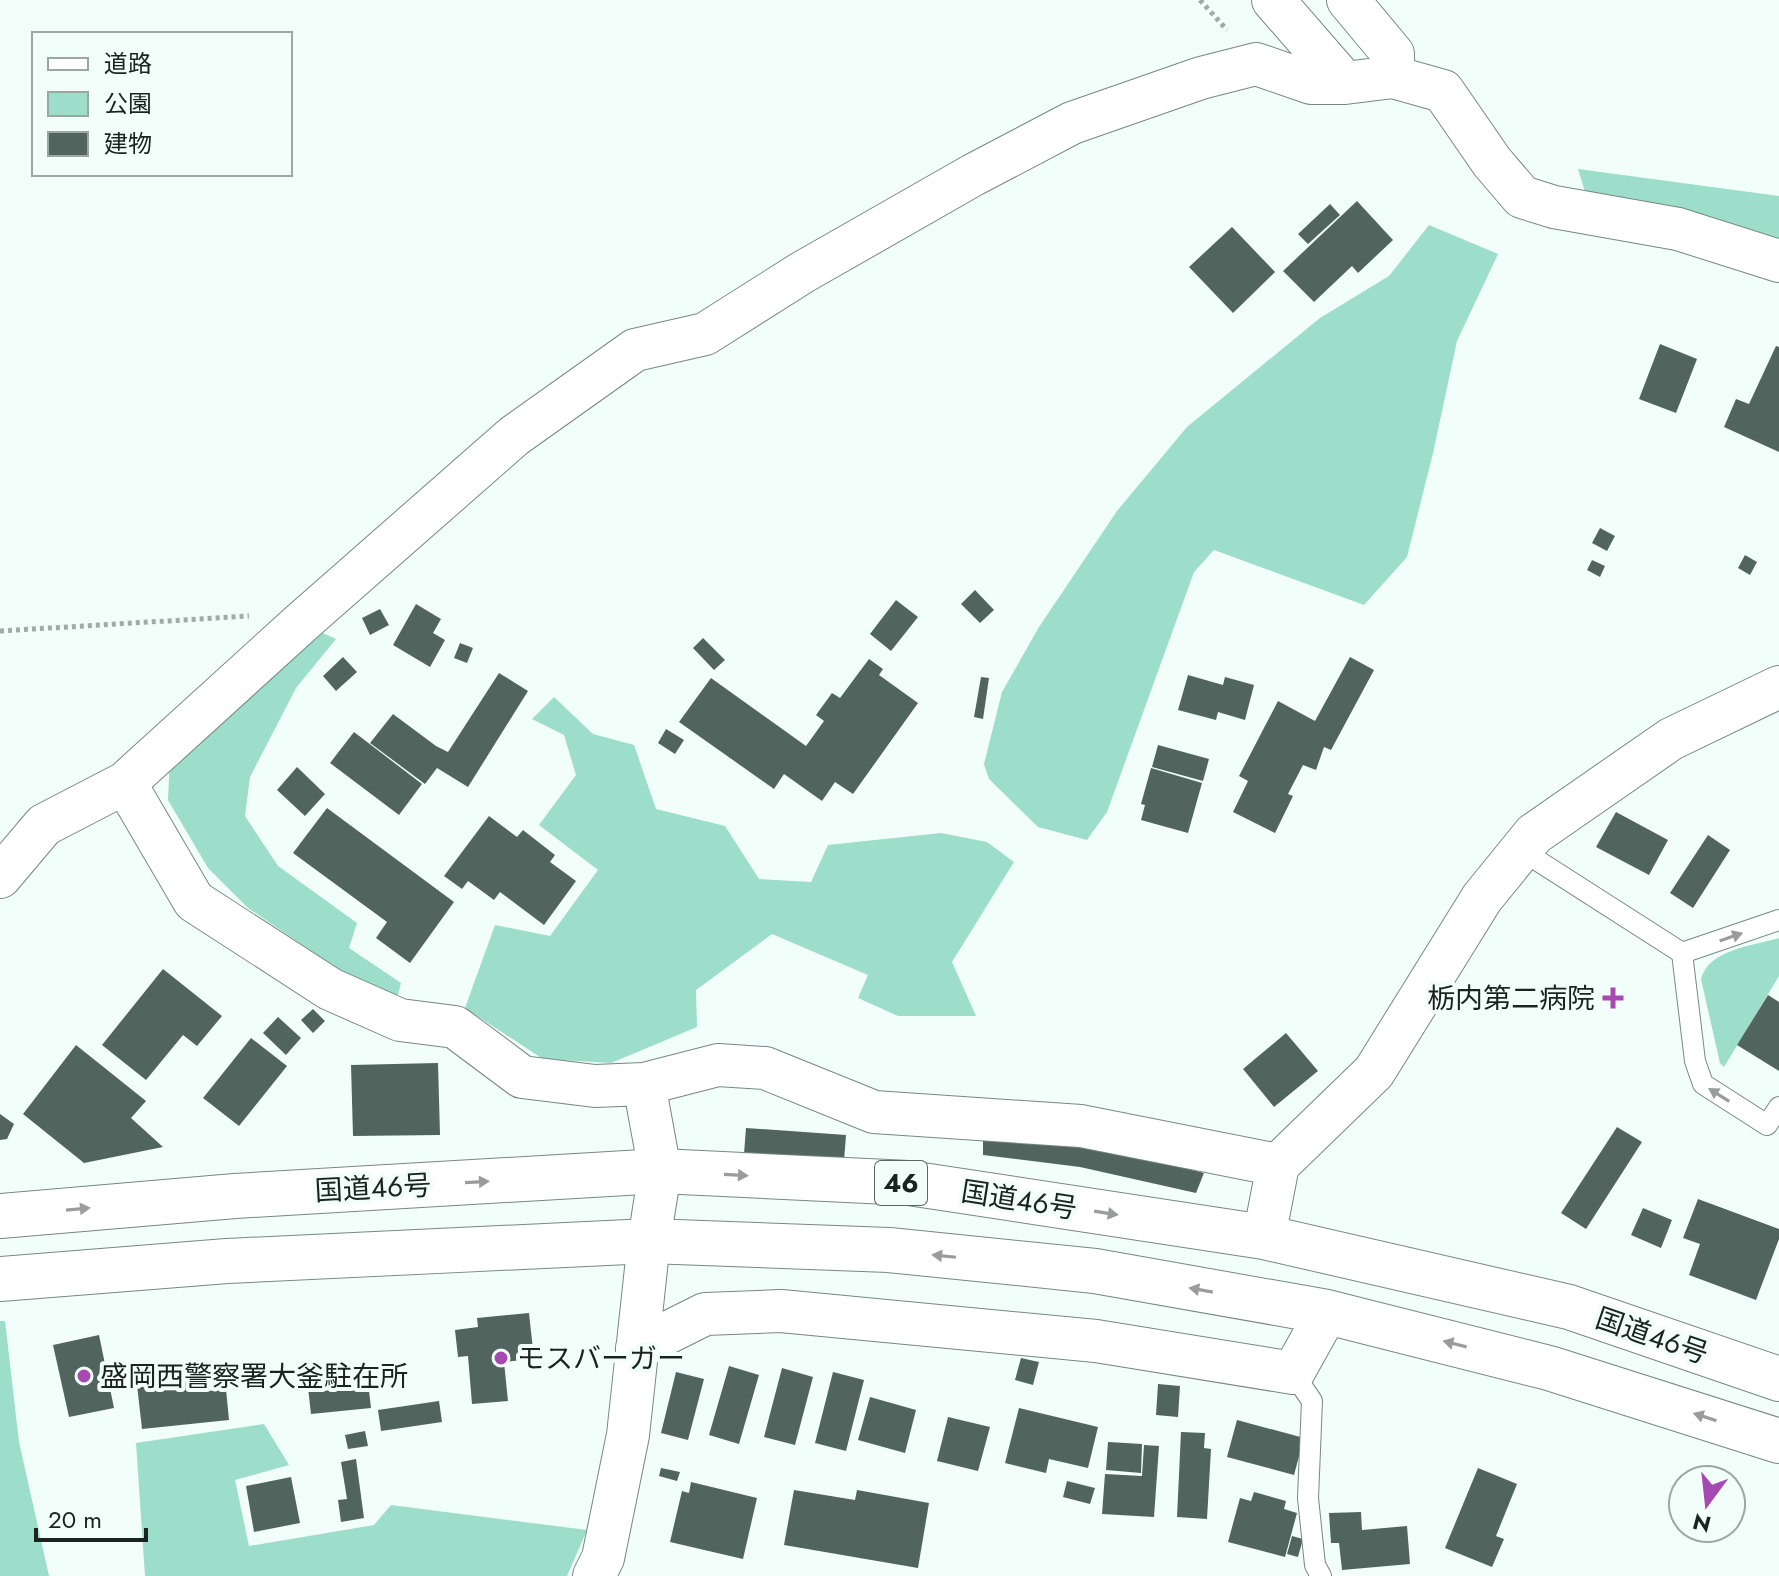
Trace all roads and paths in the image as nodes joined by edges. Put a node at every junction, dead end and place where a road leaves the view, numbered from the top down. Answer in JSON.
{"nodes":[{"id":1,"x":1273,"y":0,"type":"edge"},
{"id":2,"x":1348,"y":0,"type":"edge"},
{"id":3,"x":1393,"y":77,"type":"junction"},
{"id":4,"x":1345,"y":83,"type":"junction"},
{"id":5,"x":1779,"y":261,"type":"edge"},
{"id":6,"x":301,"y":623,"type":"junction"},
{"id":7,"x":0,"y":631,"type":"edge"},
{"id":8,"x":1779,"y":687,"type":"edge"},
{"id":9,"x":125,"y":783,"type":"junction"},
{"id":10,"x":1521,"y":850,"type":"junction"},
{"id":11,"x":0,"y":877,"type":"edge"},
{"id":12,"x":1779,"y":920,"type":"edge"},
{"id":13,"x":1682,"y":953,"type":"junction"},
{"id":14,"x":644,"y":1084,"type":"junction"},
{"id":15,"x":1779,"y":1107,"type":"edge"},
{"id":16,"x":1278,"y":1165,"type":"junction"},
{"id":17,"x":660,"y":1171,"type":"junction"},
{"id":18,"x":0,"y":1216,"type":"edge"},
{"id":19,"x":1264,"y":1237,"type":"junction"},
{"id":20,"x":649,"y":1241,"type":"junction"},
{"id":21,"x":0,"y":1279,"type":"edge"},
{"id":22,"x":1327,"y":1312,"type":"junction"},
{"id":23,"x":637,"y":1348,"type":"junction"},
{"id":24,"x":1293,"y":1373,"type":"junction"},
{"id":25,"x":1779,"y":1379,"type":"edge"},
{"id":26,"x":1779,"y":1441,"type":"edge"},
{"id":27,"x":594,"y":1576,"type":"edge"},
{"id":28,"x":1321,"y":1576,"type":"edge"}],
"edges":[{"from":1,"to":4,"type":"street"},
{"from":2,"to":3,"type":"street"},
{"from":3,"to":4,"type":"street"},
{"from":3,"to":5,"type":"street"},
{"from":4,"to":6,"type":"street"},
{"from":6,"to":7,"type":"path"},
{"from":6,"to":9,"type":"street"},
{"from":8,"to":10,"type":"street"},
{"from":9,"to":11,"type":"street"},
{"from":9,"to":14,"type":"street"},
{"from":10,"to":13,"type":"lane"},
{"from":10,"to":16,"type":"street"},
{"from":13,"to":12,"type":"lane","one_way":true},
{"from":15,"to":13,"type":"lane","one_way":true},
{"from":14,"to":16,"type":"street"},
{"from":14,"to":17,"type":"street"},
{"from":16,"to":19,"type":"street"},
{"from":18,"to":17,"type":"highway","name":"国道46号","number":"46","one_way":true},
{"from":17,"to":19,"type":"highway","name":"国道46号","number":"46","one_way":true},
{"from":17,"to":20,"type":"street"},
{"from":19,"to":25,"type":"highway","name":"国道46号","number":"46"},
{"from":20,"to":21,"type":"highway"},
{"from":22,"to":20,"type":"highway","one_way":true},
{"from":20,"to":23,"type":"street"},
{"from":22,"to":24,"type":"street"},
{"from":26,"to":22,"type":"highway","one_way":true},
{"from":23,"to":24,"type":"street"},
{"from":23,"to":27,"type":"street"},
{"from":24,"to":28,"type":"lane"}]}
